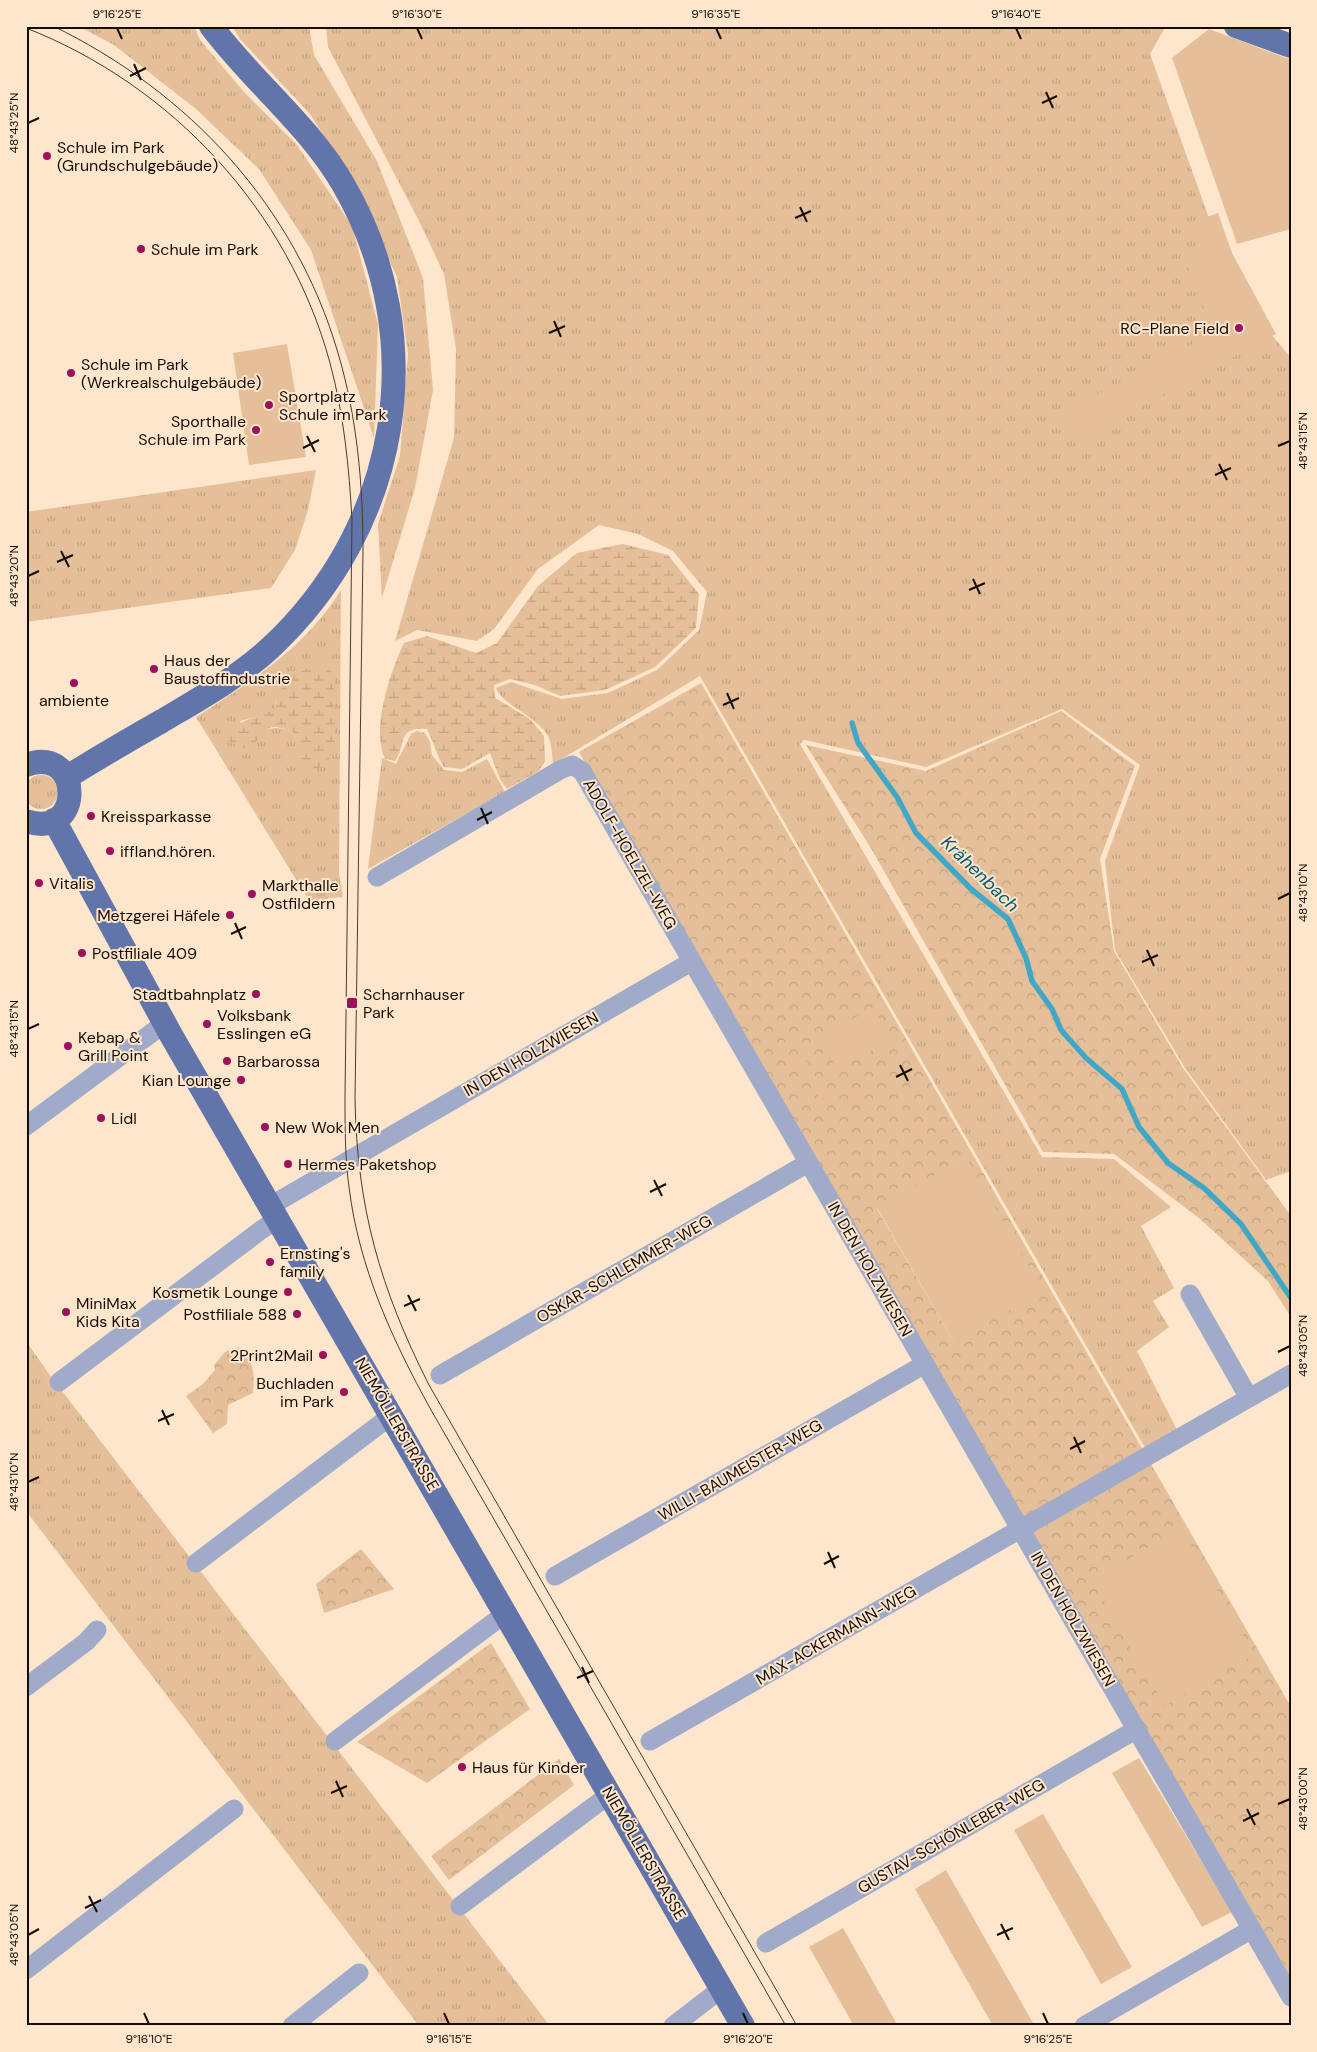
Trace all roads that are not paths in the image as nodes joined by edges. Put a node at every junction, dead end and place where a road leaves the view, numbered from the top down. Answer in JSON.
{"nodes":[{"id":1,"x":211,"y":26,"type":"edge"},
{"id":2,"x":1236,"y":26,"type":"edge"},
{"id":3,"x":1291,"y":46,"type":"edge"},
{"id":4,"x":26,"y":765,"type":"edge"},
{"id":5,"x":67,"y":777,"type":"junction"},
{"id":6,"x":54,"y":820,"type":"junction"},
{"id":7,"x":26,"y":821,"type":"edge"},
{"id":8,"x":376,"y":877,"type":"dead end"},
{"id":9,"x":691,"y":962,"type":"junction"},
{"id":10,"x":165,"y":1023,"type":"junction"},
{"id":11,"x":26,"y":1126,"type":"edge"},
{"id":12,"x":808,"y":1163,"type":"junction"},
{"id":13,"x":274,"y":1212,"type":"junction"},
{"id":14,"x":1190,"y":1294,"type":"dead end"},
{"id":15,"x":925,"y":1364,"type":"junction"},
{"id":16,"x":1291,"y":1374,"type":"edge"},
{"id":17,"x":440,"y":1375,"type":"dead end"},
{"id":18,"x":59,"y":1382,"type":"dead end"},
{"id":19,"x":1249,"y":1398,"type":"junction"},
{"id":20,"x":392,"y":1416,"type":"junction"},
{"id":21,"x":1021,"y":1529,"type":"junction"},
{"id":22,"x":196,"y":1563,"type":"dead end"},
{"id":23,"x":555,"y":1576,"type":"dead end"},
{"id":24,"x":506,"y":1613,"type":"junction"},
{"id":25,"x":97,"y":1630,"type":"dead end"},
{"id":26,"x":26,"y":1687,"type":"edge"},
{"id":27,"x":1137,"y":1728,"type":"junction"},
{"id":28,"x":335,"y":1741,"type":"dead end"},
{"id":29,"x":650,"y":1741,"type":"dead end"},
{"id":30,"x":610,"y":1794,"type":"junction"},
{"id":31,"x":234,"y":1809,"type":"dead end"},
{"id":32,"x":460,"y":1906,"type":"dead end"},
{"id":33,"x":1252,"y":1929,"type":"junction"},
{"id":34,"x":766,"y":1943,"type":"dead end"},
{"id":35,"x":26,"y":1970,"type":"edge"},
{"id":36,"x":359,"y":1973,"type":"dead end"},
{"id":37,"x":721,"y":1989,"type":"junction"},
{"id":38,"x":1291,"y":1997,"type":"edge"},
{"id":39,"x":292,"y":2026,"type":"edge"},
{"id":40,"x":673,"y":2026,"type":"edge"},
{"id":41,"x":743,"y":2026,"type":"edge"},
{"id":42,"x":1084,"y":2026,"type":"edge"}],
"edges":[{"from":1,"to":5,"type":"main road"},
{"from":2,"to":3,"type":"main road"},
{"from":4,"to":5,"type":"main road"},
{"from":5,"to":6,"type":"main road"},
{"from":6,"to":7,"type":"main road"},
{"from":6,"to":10,"type":"main road","name":"NIEMÖLLERSTRASSE"},
{"from":8,"to":9,"type":"street","name":"ADOLF-HOELZEL-WEG"},
{"from":9,"to":12,"type":"street","name":"IN DEN HOLZWIESEN"},
{"from":9,"to":13,"type":"street","name":"IN DEN HOLZWIESEN"},
{"from":10,"to":11,"type":"street"},
{"from":10,"to":13,"type":"main road","name":"NIEMÖLLERSTRASSE"},
{"from":12,"to":15,"type":"street","name":"IN DEN HOLZWIESEN"},
{"from":12,"to":17,"type":"street","name":"OSKAR-SCHLEMMER-WEG"},
{"from":13,"to":18,"type":"street","name":"IN DEN HOLZWIESEN"},
{"from":13,"to":20,"type":"main road","name":"NIEMÖLLERSTRASSE"},
{"from":14,"to":19,"type":"street"},
{"from":15,"to":21,"type":"street","name":"IN DEN HOLZWIESEN"},
{"from":15,"to":23,"type":"street","name":"WILLI-BAUMEISTER-WEG"},
{"from":16,"to":19,"type":"street","name":"MAX-ACKERMANN-WEG"},
{"from":19,"to":21,"type":"street","name":"MAX-ACKERMANN-WEG"},
{"from":20,"to":22,"type":"street"},
{"from":20,"to":24,"type":"main road","name":"NIEMÖLLERSTRASSE"},
{"from":21,"to":27,"type":"street","name":"IN DEN HOLZWIESEN"},
{"from":21,"to":29,"type":"street","name":"MAX-ACKERMANN-WEG"},
{"from":24,"to":28,"type":"street"},
{"from":24,"to":30,"type":"main road","name":"NIEMÖLLERSTRASSE"},
{"from":25,"to":26,"type":"street"},
{"from":27,"to":33,"type":"street","name":"IN DEN HOLZWIESEN"},
{"from":27,"to":34,"type":"street","name":"GUSTAV-SCHÖNLEBER-WEG"},
{"from":30,"to":32,"type":"street"},
{"from":30,"to":37,"type":"main road","name":"NIEMÖLLERSTRASSE"},
{"from":31,"to":35,"type":"street"},
{"from":33,"to":38,"type":"street","name":"IN DEN HOLZWIESEN"},
{"from":33,"to":42,"type":"street"},
{"from":36,"to":39,"type":"street"},
{"from":37,"to":40,"type":"street"},
{"from":37,"to":41,"type":"main road","name":"NIEMÖLLERSTRASSE"}]}
